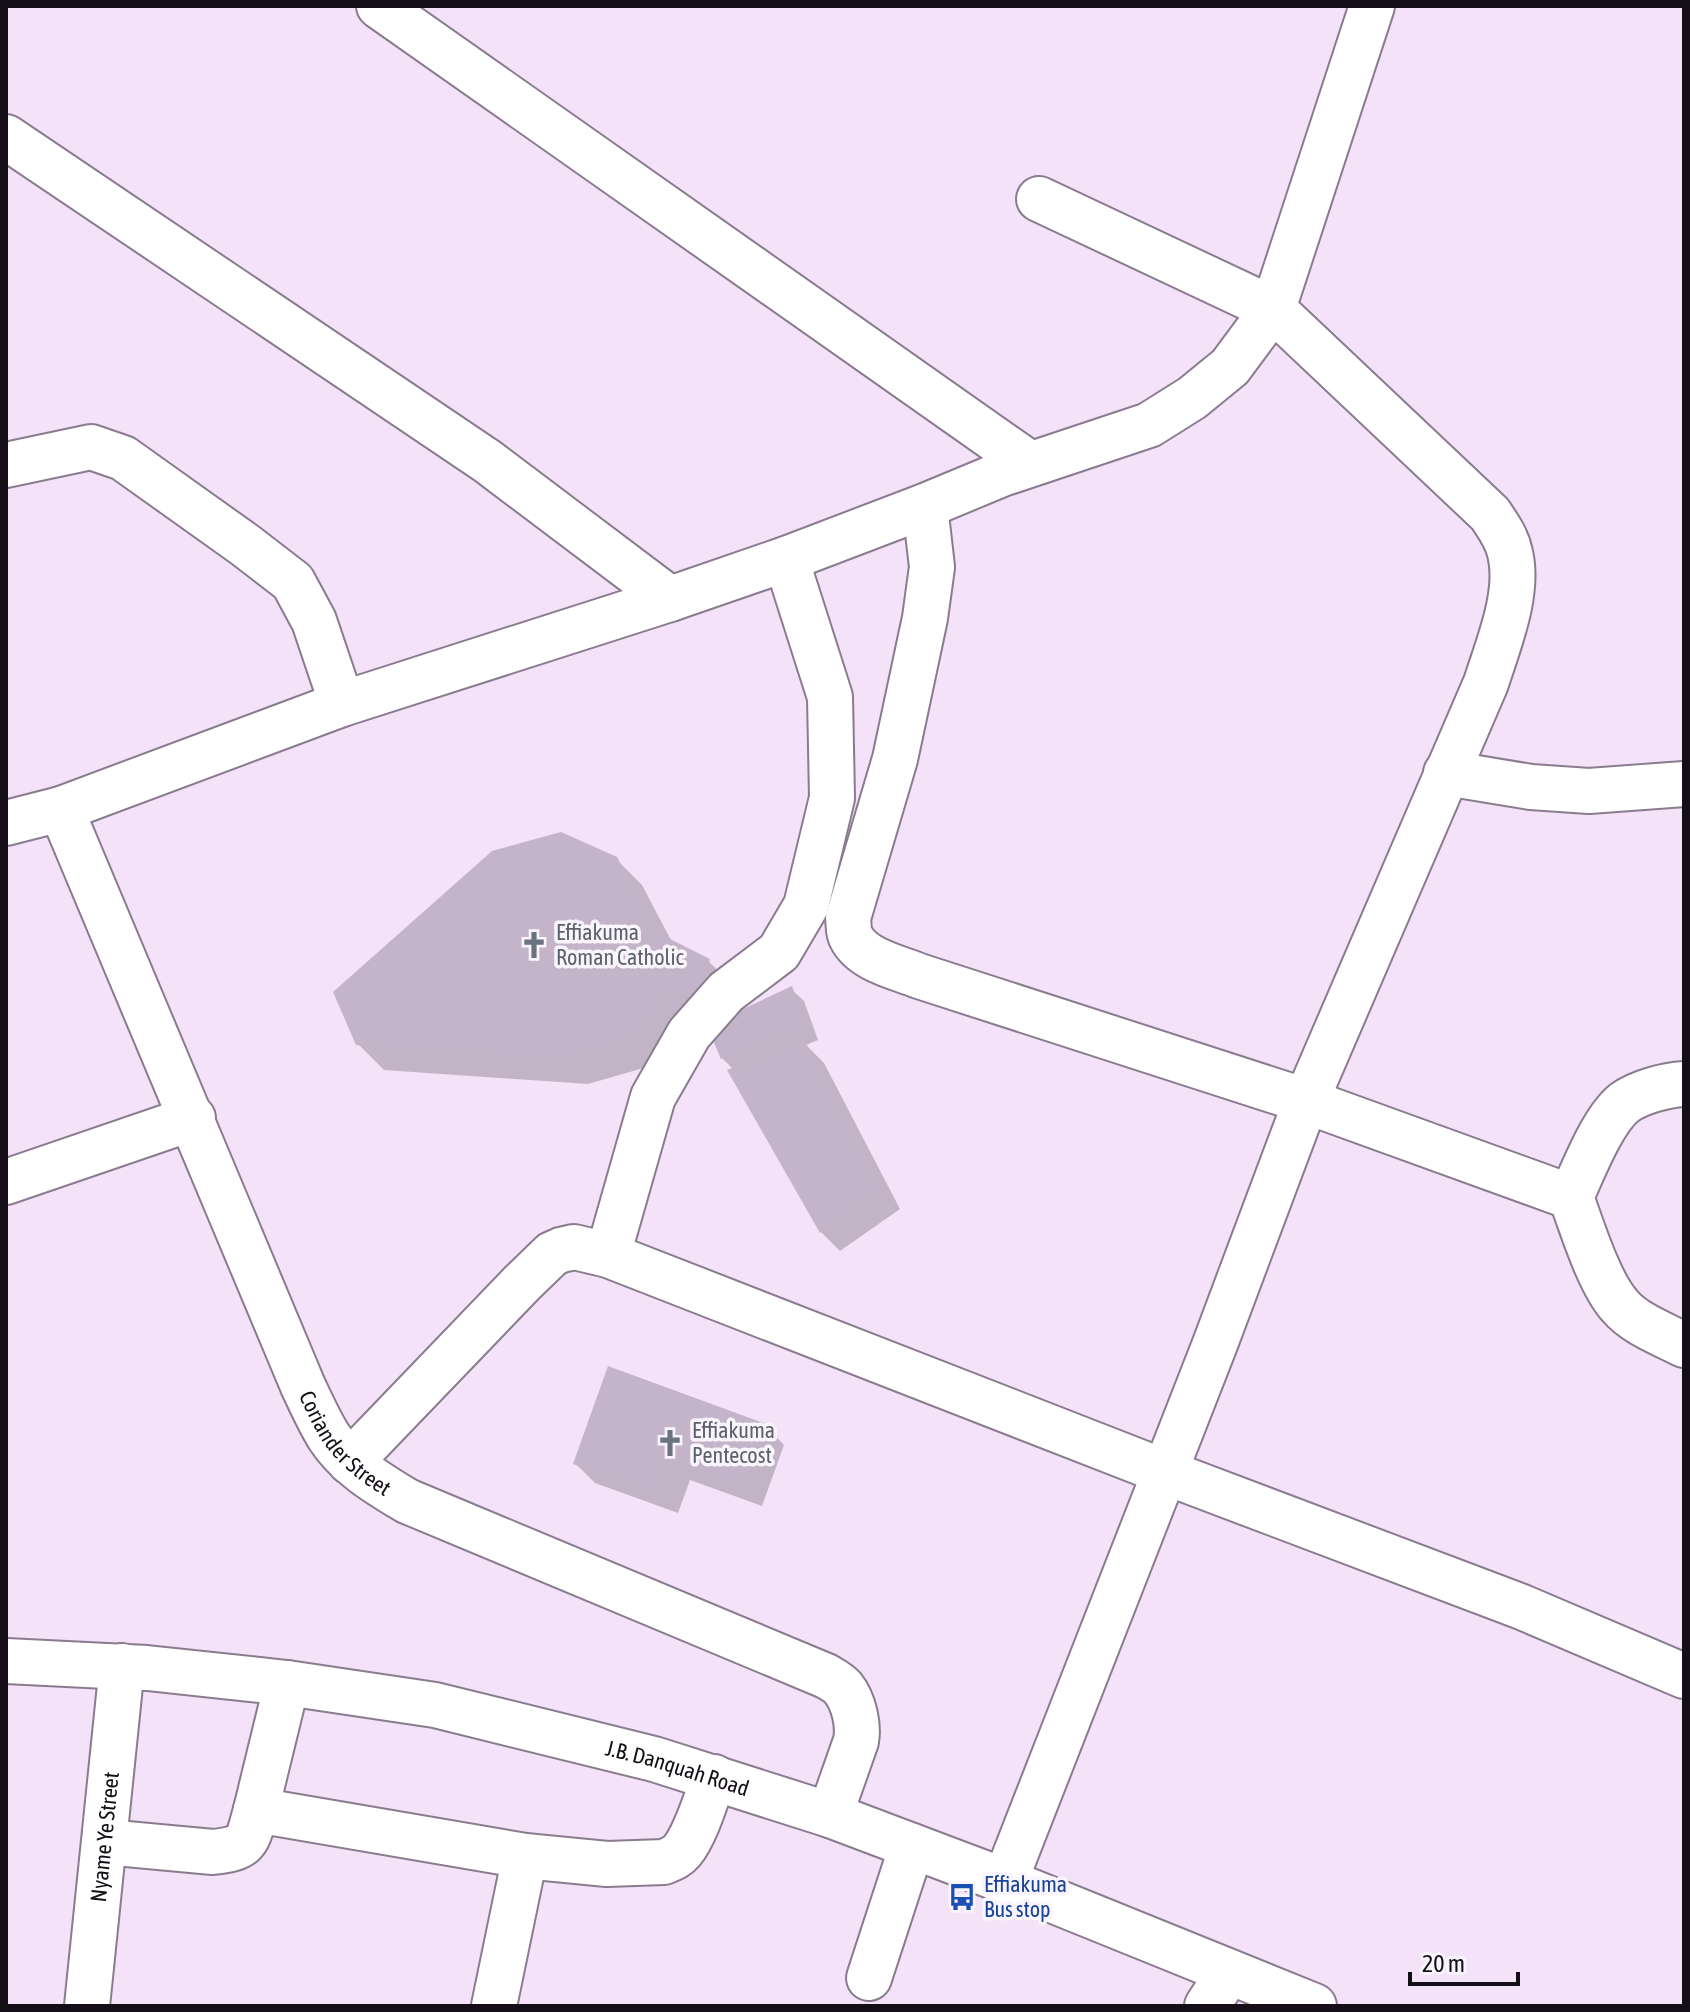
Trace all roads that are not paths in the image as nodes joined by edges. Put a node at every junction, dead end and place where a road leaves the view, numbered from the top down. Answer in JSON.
{"nodes":[{"id":1,"x":379,"y":6,"type":"edge"},
{"id":2,"x":1372,"y":6,"type":"edge"},
{"id":3,"x":6,"y":137,"type":"edge"},
{"id":4,"x":1039,"y":199,"type":"dead end"},
{"id":5,"x":1273,"y":309,"type":"junction"},
{"id":6,"x":1030,"y":464,"type":"junction"},
{"id":7,"x":6,"y":465,"type":"edge"},
{"id":8,"x":925,"y":506,"type":"junction"},
{"id":9,"x":786,"y":559,"type":"junction"},
{"id":10,"x":670,"y":599,"type":"junction"},
{"id":11,"x":342,"y":704,"type":"junction"},
{"id":12,"x":1446,"y":773,"type":"junction"},
{"id":13,"x":1684,"y":784,"type":"edge"},
{"id":14,"x":61,"y":809,"type":"junction"},
{"id":15,"x":6,"y":823,"type":"edge"},
{"id":16,"x":849,"y":935,"type":"junction"},
{"id":17,"x":779,"y":952,"type":"junction"},
{"id":18,"x":1684,"y":1084,"type":"edge"},
{"id":19,"x":1306,"y":1101,"type":"junction"},
{"id":20,"x":193,"y":1118,"type":"junction"},
{"id":21,"x":6,"y":1182,"type":"edge"},
{"id":22,"x":1571,"y":1197,"type":"junction"},
{"id":23,"x":608,"y":1255,"type":"junction"},
{"id":24,"x":1684,"y":1345,"type":"edge"},
{"id":25,"x":350,"y":1462,"type":"junction"},
{"id":26,"x":1165,"y":1472,"type":"junction"},
{"id":27,"x":6,"y":1661,"type":"edge"},
{"id":28,"x":122,"y":1666,"type":"junction"},
{"id":29,"x":1684,"y":1676,"type":"edge"},
{"id":30,"x":287,"y":1683,"type":"junction"},
{"id":31,"x":714,"y":1777,"type":"junction"},
{"id":32,"x":256,"y":1810,"type":"junction"},
{"id":33,"x":830,"y":1815,"type":"junction"},
{"id":34,"x":105,"y":1842,"type":"junction"},
{"id":35,"x":912,"y":1846,"type":"junction"},
{"id":36,"x":525,"y":1856,"type":"junction"},
{"id":37,"x":1005,"y":1881,"type":"junction"},
{"id":38,"x":869,"y":1978,"type":"dead end"},
{"id":39,"x":1218,"y":1989,"type":"edge"},
{"id":40,"x":87,"y":2006,"type":"edge"},
{"id":41,"x":494,"y":2006,"type":"edge"},
{"id":42,"x":1314,"y":2006,"type":"edge"}],
"edges":[{"from":1,"to":6,"type":"main road"},
{"from":2,"to":5,"type":"main road"},
{"from":3,"to":10,"type":"main road"},
{"from":4,"to":5,"type":"main road"},
{"from":5,"to":6,"type":"main road"},
{"from":5,"to":12,"type":"main road"},
{"from":6,"to":8,"type":"main road"},
{"from":7,"to":11,"type":"main road"},
{"from":8,"to":9,"type":"main road"},
{"from":8,"to":16,"type":"main road"},
{"from":9,"to":10,"type":"main road"},
{"from":9,"to":17,"type":"main road"},
{"from":10,"to":11,"type":"main road"},
{"from":11,"to":14,"type":"main road"},
{"from":12,"to":13,"type":"main road"},
{"from":12,"to":19,"type":"main road"},
{"from":14,"to":15,"type":"main road"},
{"from":14,"to":20,"type":"main road","name":"Coriander Street"},
{"from":16,"to":17,"type":"main road"},
{"from":16,"to":19,"type":"main road"},
{"from":17,"to":23,"type":"main road"},
{"from":18,"to":22,"type":"main road"},
{"from":19,"to":22,"type":"main road"},
{"from":19,"to":26,"type":"main road"},
{"from":20,"to":21,"type":"main road"},
{"from":20,"to":25,"type":"main road","name":"Coriander Street"},
{"from":22,"to":24,"type":"main road"},
{"from":23,"to":25,"type":"main road"},
{"from":23,"to":26,"type":"main road"},
{"from":25,"to":33,"type":"main road","name":"Coriander Street"},
{"from":26,"to":29,"type":"main road"},
{"from":26,"to":37,"type":"main road"},
{"from":27,"to":28,"type":"main road","name":"J.B. Danquah Road"},
{"from":28,"to":30,"type":"main road","name":"J.B. Danquah Road"},
{"from":28,"to":34,"type":"main road","name":"Nyame Ye Street"},
{"from":30,"to":31,"type":"main road","name":"J.B. Danquah Road"},
{"from":30,"to":32,"type":"main road"},
{"from":31,"to":33,"type":"main road","name":"J.B. Danquah Road"},
{"from":31,"to":36,"type":"main road"},
{"from":32,"to":34,"type":"main road"},
{"from":32,"to":36,"type":"main road"},
{"from":33,"to":35,"type":"main road","name":"J.B. Danquah Road"},
{"from":34,"to":40,"type":"main road","name":"Nyame Ye Street"},
{"from":35,"to":37,"type":"main road","name":"J.B. Danquah Road"},
{"from":35,"to":38,"type":"main road"},
{"from":36,"to":41,"type":"main road"},
{"from":37,"to":39,"type":"main road","name":"J.B. Danquah Road"},
{"from":39,"to":42,"type":"main road","name":"J.B. Danquah Road"}]}
